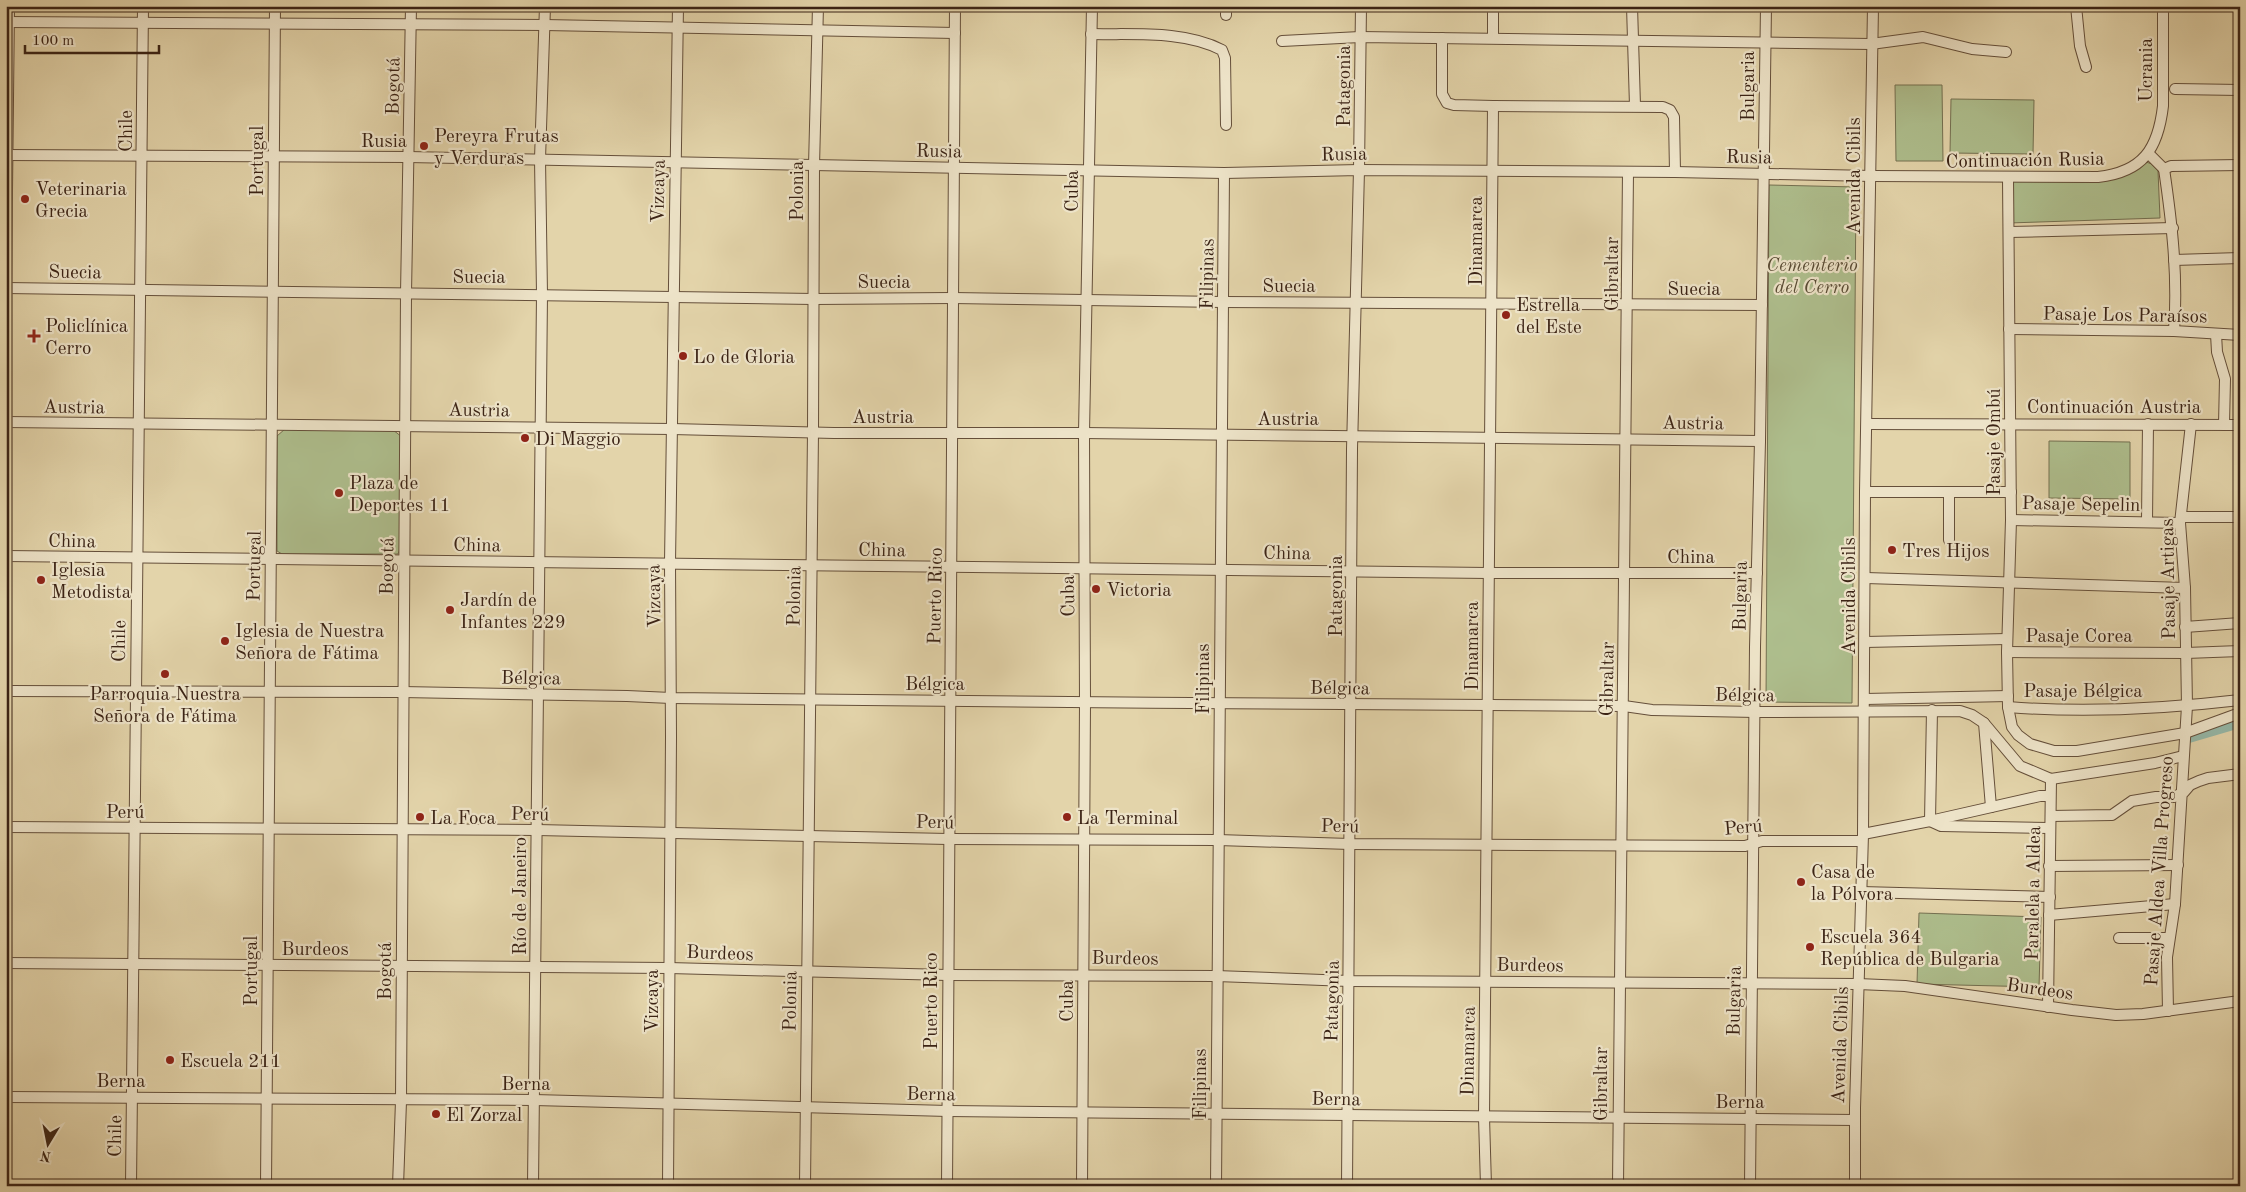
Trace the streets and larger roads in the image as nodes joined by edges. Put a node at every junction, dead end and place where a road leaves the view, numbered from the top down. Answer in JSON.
{"nodes":[{"id":1,"x":9,"y":6,"type":"edge"},
{"id":2,"x":143,"y":6,"type":"edge"},
{"id":3,"x":275,"y":6,"type":"edge"},
{"id":4,"x":411,"y":6,"type":"edge"},
{"id":5,"x":545,"y":6,"type":"edge"},
{"id":6,"x":678,"y":6,"type":"edge"},
{"id":7,"x":818,"y":6,"type":"edge"},
{"id":8,"x":955,"y":6,"type":"edge"},
{"id":9,"x":1092,"y":6,"type":"edge"},
{"id":10,"x":1361,"y":6,"type":"edge"},
{"id":11,"x":1493,"y":6,"type":"edge"},
{"id":12,"x":1766,"y":6,"type":"edge"},
{"id":13,"x":1873,"y":6,"type":"edge"},
{"id":14,"x":2076,"y":6,"type":"edge"},
{"id":15,"x":2163,"y":6,"type":"edge"},
{"id":16,"x":1633,"y":7,"type":"edge"},
{"id":17,"x":8,"y":22,"type":"edge"},
{"id":18,"x":143,"y":24,"type":"junction"},
{"id":19,"x":274,"y":24,"type":"junction"},
{"id":20,"x":410,"y":24,"type":"junction"},
{"id":21,"x":545,"y":25,"type":"junction"},
{"id":22,"x":678,"y":29,"type":"junction"},
{"id":23,"x":818,"y":32,"type":"junction"},
{"id":24,"x":955,"y":34,"type":"junction"},
{"id":25,"x":1091,"y":34,"type":"junction"},
{"id":26,"x":1360,"y":37,"type":"junction"},
{"id":27,"x":1442,"y":38,"type":"junction"},
{"id":28,"x":1494,"y":38,"type":"junction"},
{"id":29,"x":1633,"y":39,"type":"junction"},
{"id":30,"x":1282,"y":41,"type":"dead end"},
{"id":31,"x":1764,"y":41,"type":"junction"},
{"id":32,"x":1871,"y":44,"type":"junction"},
{"id":33,"x":2006,"y":52,"type":"dead end"},
{"id":34,"x":2086,"y":66,"type":"dead end"},
{"id":35,"x":2175,"y":89,"type":"dead end"},
{"id":36,"x":2240,"y":90,"type":"edge"},
{"id":37,"x":1493,"y":106,"type":"junction"},
{"id":38,"x":1635,"y":106,"type":"junction"},
{"id":39,"x":1226,"y":124,"type":"dead end"},
{"id":40,"x":2158,"y":133,"type":"joint"},
{"id":41,"x":2148,"y":154,"type":"junction"},
{"id":42,"x":7,"y":156,"type":"edge"},
{"id":43,"x":142,"y":157,"type":"junction"},
{"id":44,"x":273,"y":157,"type":"junction"},
{"id":45,"x":408,"y":157,"type":"junction"},
{"id":46,"x":540,"y":159,"type":"junction"},
{"id":47,"x":675,"y":161,"type":"junction"},
{"id":48,"x":2240,"y":165,"type":"edge"},
{"id":49,"x":814,"y":166,"type":"junction"},
{"id":50,"x":954,"y":168,"type":"junction"},
{"id":51,"x":2164,"y":169,"type":"junction"},
{"id":52,"x":1088,"y":170,"type":"junction"},
{"id":53,"x":1360,"y":170,"type":"junction"},
{"id":54,"x":1224,"y":172,"type":"junction"},
{"id":55,"x":1493,"y":172,"type":"junction"},
{"id":56,"x":1628,"y":172,"type":"junction"},
{"id":57,"x":1674,"y":172,"type":"junction"},
{"id":58,"x":1764,"y":174,"type":"junction"},
{"id":59,"x":1872,"y":176,"type":"junction"},
{"id":60,"x":2008,"y":178,"type":"junction"},
{"id":61,"x":2173,"y":228,"type":"junction"},
{"id":62,"x":2009,"y":232,"type":"junction"},
{"id":63,"x":2240,"y":258,"type":"edge"},
{"id":64,"x":2174,"y":260,"type":"junction"},
{"id":65,"x":6,"y":283,"type":"edge"},
{"id":66,"x":6,"y":288,"type":"edge"},
{"id":67,"x":141,"y":290,"type":"junction"},
{"id":68,"x":272,"y":292,"type":"junction"},
{"id":69,"x":406,"y":294,"type":"junction"},
{"id":70,"x":542,"y":294,"type":"junction"},
{"id":71,"x":673,"y":297,"type":"junction"},
{"id":72,"x":953,"y":298,"type":"junction"},
{"id":73,"x":814,"y":299,"type":"junction"},
{"id":74,"x":1088,"y":300,"type":"junction"},
{"id":75,"x":1223,"y":302,"type":"junction"},
{"id":76,"x":1357,"y":302,"type":"junction"},
{"id":77,"x":1492,"y":304,"type":"junction"},
{"id":78,"x":1628,"y":305,"type":"junction"},
{"id":79,"x":1762,"y":305,"type":"junction"},
{"id":80,"x":2009,"y":329,"type":"junction"},
{"id":81,"x":2174,"y":331,"type":"junction"},
{"id":82,"x":2216,"y":334,"type":"junction"},
{"id":83,"x":2240,"y":335,"type":"edge"},
{"id":84,"x":6,"y":422,"type":"edge"},
{"id":85,"x":2010,"y":423,"type":"junction"},
{"id":86,"x":138,"y":424,"type":"junction"},
{"id":87,"x":272,"y":424,"type":"junction"},
{"id":88,"x":1867,"y":424,"type":"junction"},
{"id":89,"x":2148,"y":424,"type":"junction"},
{"id":90,"x":2191,"y":424,"type":"junction"},
{"id":91,"x":2224,"y":425,"type":"junction"},
{"id":92,"x":2240,"y":425,"type":"edge"},
{"id":93,"x":406,"y":426,"type":"junction"},
{"id":94,"x":539,"y":427,"type":"junction"},
{"id":95,"x":672,"y":429,"type":"junction"},
{"id":96,"x":813,"y":431,"type":"junction"},
{"id":97,"x":1084,"y":433,"type":"junction"},
{"id":98,"x":952,"y":434,"type":"junction"},
{"id":99,"x":1221,"y":435,"type":"junction"},
{"id":100,"x":1353,"y":436,"type":"junction"},
{"id":101,"x":1490,"y":438,"type":"junction"},
{"id":102,"x":1626,"y":439,"type":"junction"},
{"id":103,"x":1760,"y":440,"type":"junction"},
{"id":104,"x":1865,"y":492,"type":"junction"},
{"id":105,"x":2011,"y":492,"type":"junction"},
{"id":106,"x":1949,"y":493,"type":"junction"},
{"id":107,"x":2240,"y":517,"type":"edge"},
{"id":108,"x":2011,"y":520,"type":"junction"},
{"id":109,"x":2181,"y":520,"type":"junction"},
{"id":110,"x":2146,"y":521,"type":"junction"},
{"id":111,"x":1949,"y":540,"type":"dead end"},
{"id":112,"x":6,"y":556,"type":"edge"},
{"id":113,"x":137,"y":558,"type":"junction"},
{"id":114,"x":270,"y":559,"type":"junction"},
{"id":115,"x":404,"y":560,"type":"junction"},
{"id":116,"x":538,"y":562,"type":"junction"},
{"id":117,"x":670,"y":563,"type":"junction"},
{"id":118,"x":812,"y":565,"type":"junction"},
{"id":119,"x":952,"y":567,"type":"junction"},
{"id":120,"x":1084,"y":568,"type":"junction"},
{"id":121,"x":1220,"y":569,"type":"junction"},
{"id":122,"x":1352,"y":570,"type":"junction"},
{"id":123,"x":1488,"y":572,"type":"junction"},
{"id":124,"x":1756,"y":573,"type":"junction"},
{"id":125,"x":1625,"y":574,"type":"junction"},
{"id":126,"x":1866,"y":578,"type":"junction"},
{"id":127,"x":2008,"y":583,"type":"junction"},
{"id":128,"x":2185,"y":588,"type":"junction"},
{"id":129,"x":2240,"y":623,"type":"edge"},
{"id":130,"x":2185,"y":627,"type":"junction"},
{"id":131,"x":2007,"y":639,"type":"junction"},
{"id":132,"x":1865,"y":642,"type":"junction"},
{"id":133,"x":2240,"y":651,"type":"edge"},
{"id":134,"x":2007,"y":652,"type":"junction"},
{"id":135,"x":2186,"y":653,"type":"junction"},
{"id":136,"x":6,"y":691,"type":"edge"},
{"id":137,"x":135,"y":691,"type":"junction"},
{"id":138,"x":270,"y":691,"type":"junction"},
{"id":139,"x":402,"y":692,"type":"junction"},
{"id":140,"x":538,"y":695,"type":"junction"},
{"id":141,"x":671,"y":698,"type":"junction"},
{"id":142,"x":1865,"y":699,"type":"junction"},
{"id":143,"x":810,"y":700,"type":"junction"},
{"id":144,"x":950,"y":700,"type":"junction"},
{"id":145,"x":2240,"y":700,"type":"edge"},
{"id":146,"x":2008,"y":701,"type":"junction"},
{"id":147,"x":1085,"y":703,"type":"junction"},
{"id":148,"x":1219,"y":703,"type":"junction"},
{"id":149,"x":1351,"y":704,"type":"junction"},
{"id":150,"x":1488,"y":705,"type":"junction"},
{"id":151,"x":1624,"y":706,"type":"junction"},
{"id":152,"x":2187,"y":706,"type":"junction"},
{"id":153,"x":1932,"y":710,"type":"junction"},
{"id":154,"x":1756,"y":712,"type":"junction"},
{"id":155,"x":1864,"y":712,"type":"junction"},
{"id":156,"x":2240,"y":713,"type":"edge"},
{"id":157,"x":1984,"y":722,"type":"junction"},
{"id":158,"x":2185,"y":733,"type":"junction"},
{"id":159,"x":2183,"y":756,"type":"junction"},
{"id":160,"x":2240,"y":774,"type":"edge"},
{"id":161,"x":2051,"y":779,"type":"junction"},
{"id":162,"x":2181,"y":794,"type":"junction"},
{"id":163,"x":2050,"y":796,"type":"junction"},
{"id":164,"x":1991,"y":807,"type":"junction"},
{"id":165,"x":2050,"y":816,"type":"junction"},
{"id":166,"x":1930,"y":822,"type":"junction"},
{"id":167,"x":6,"y":827,"type":"edge"},
{"id":168,"x":268,"y":828,"type":"junction"},
{"id":169,"x":2050,"y":828,"type":"junction"},
{"id":170,"x":134,"y":829,"type":"junction"},
{"id":171,"x":402,"y":829,"type":"junction"},
{"id":172,"x":536,"y":830,"type":"junction"},
{"id":173,"x":670,"y":833,"type":"junction"},
{"id":174,"x":807,"y":836,"type":"junction"},
{"id":175,"x":1863,"y":837,"type":"junction"},
{"id":176,"x":948,"y":839,"type":"junction"},
{"id":177,"x":1084,"y":839,"type":"junction"},
{"id":178,"x":1218,"y":840,"type":"junction"},
{"id":179,"x":1486,"y":843,"type":"junction"},
{"id":180,"x":1350,"y":844,"type":"junction"},
{"id":181,"x":1753,"y":844,"type":"junction"},
{"id":182,"x":1622,"y":845,"type":"junction"},
{"id":183,"x":2178,"y":865,"type":"junction"},
{"id":184,"x":2049,"y":866,"type":"junction"},
{"id":185,"x":1861,"y":892,"type":"junction"},
{"id":186,"x":2050,"y":896,"type":"junction"},
{"id":187,"x":2175,"y":904,"type":"junction"},
{"id":188,"x":2049,"y":915,"type":"junction"},
{"id":189,"x":2119,"y":938,"type":"dead end"},
{"id":190,"x":2168,"y":938,"type":"junction"},
{"id":191,"x":6,"y":964,"type":"edge"},
{"id":192,"x":133,"y":965,"type":"junction"},
{"id":193,"x":268,"y":966,"type":"junction"},
{"id":194,"x":402,"y":966,"type":"junction"},
{"id":195,"x":536,"y":967,"type":"junction"},
{"id":196,"x":669,"y":968,"type":"junction"},
{"id":197,"x":807,"y":972,"type":"junction"},
{"id":198,"x":1084,"y":974,"type":"junction"},
{"id":199,"x":947,"y":975,"type":"junction"},
{"id":200,"x":1216,"y":976,"type":"junction"},
{"id":201,"x":1349,"y":981,"type":"junction"},
{"id":202,"x":1486,"y":981,"type":"junction"},
{"id":203,"x":1619,"y":983,"type":"junction"},
{"id":204,"x":1751,"y":983,"type":"junction"},
{"id":205,"x":1858,"y":984,"type":"junction"},
{"id":206,"x":2240,"y":1001,"type":"edge"},
{"id":207,"x":2048,"y":1007,"type":"junction"},
{"id":208,"x":2168,"y":1011,"type":"junction"},
{"id":209,"x":6,"y":1097,"type":"edge"},
{"id":210,"x":132,"y":1097,"type":"junction"},
{"id":211,"x":266,"y":1099,"type":"junction"},
{"id":212,"x":534,"y":1100,"type":"junction"},
{"id":213,"x":401,"y":1101,"type":"junction"},
{"id":214,"x":668,"y":1103,"type":"junction"},
{"id":215,"x":805,"y":1108,"type":"junction"},
{"id":216,"x":948,"y":1111,"type":"junction"},
{"id":217,"x":1083,"y":1113,"type":"junction"},
{"id":218,"x":1217,"y":1114,"type":"junction"},
{"id":219,"x":1347,"y":1116,"type":"junction"},
{"id":220,"x":1484,"y":1117,"type":"junction"},
{"id":221,"x":1618,"y":1118,"type":"junction"},
{"id":222,"x":1750,"y":1119,"type":"junction"},
{"id":223,"x":1855,"y":1120,"type":"junction"},
{"id":224,"x":131,"y":1186,"type":"edge"},
{"id":225,"x":266,"y":1186,"type":"edge"},
{"id":226,"x":398,"y":1186,"type":"edge"},
{"id":227,"x":533,"y":1186,"type":"edge"},
{"id":228,"x":668,"y":1186,"type":"edge"},
{"id":229,"x":805,"y":1186,"type":"edge"},
{"id":230,"x":947,"y":1186,"type":"edge"},
{"id":231,"x":1082,"y":1186,"type":"edge"},
{"id":232,"x":1216,"y":1186,"type":"edge"},
{"id":233,"x":1347,"y":1186,"type":"edge"},
{"id":234,"x":1486,"y":1186,"type":"edge"},
{"id":235,"x":1618,"y":1186,"type":"edge"},
{"id":236,"x":1750,"y":1186,"type":"edge"},
{"id":237,"x":1855,"y":1186,"type":"edge"}],
"edges":[{"from":1,"to":17,"type":"street"},
{"from":2,"to":18,"type":"street","name":"Chile"},
{"from":3,"to":19,"type":"street","name":"Portugal"},
{"from":4,"to":20,"type":"street","name":"Bogotá"},
{"from":5,"to":21,"type":"street","name":"Río de Janeiro"},
{"from":6,"to":22,"type":"street","name":"Vizcaya"},
{"from":7,"to":23,"type":"street","name":"Polonia"},
{"from":8,"to":24,"type":"street","name":"Puerto Rico"},
{"from":9,"to":25,"type":"street","name":"Cuba"},
{"from":10,"to":26,"type":"street","name":"Patagonia"},
{"from":11,"to":28,"type":"street"},
{"from":12,"to":31,"type":"street","name":"Bulgaria"},
{"from":13,"to":32,"type":"street","name":"Avenida Cibils"},
{"from":14,"to":34,"type":"street"},
{"from":15,"to":40,"type":"street","name":"Ucrania"},
{"from":16,"to":29,"type":"street"},
{"from":17,"to":18,"type":"street"},
{"from":17,"to":42,"type":"street"},
{"from":18,"to":19,"type":"street"},
{"from":18,"to":43,"type":"street","name":"Chile"},
{"from":19,"to":20,"type":"street"},
{"from":19,"to":44,"type":"street","name":"Portugal"},
{"from":20,"to":21,"type":"street"},
{"from":20,"to":45,"type":"street","name":"Bogotá"},
{"from":21,"to":22,"type":"street"},
{"from":21,"to":46,"type":"street","name":"Río de Janeiro"},
{"from":22,"to":23,"type":"street"},
{"from":22,"to":47,"type":"street","name":"Vizcaya"},
{"from":23,"to":24,"type":"street"},
{"from":23,"to":49,"type":"street","name":"Polonia"},
{"from":24,"to":50,"type":"street","name":"Puerto Rico"},
{"from":25,"to":39,"type":"street"},
{"from":25,"to":52,"type":"street","name":"Cuba"},
{"from":26,"to":27,"type":"street"},
{"from":26,"to":30,"type":"street"},
{"from":26,"to":53,"type":"street","name":"Patagonia"},
{"from":27,"to":28,"type":"street"},
{"from":27,"to":37,"type":"street"},
{"from":28,"to":29,"type":"street"},
{"from":29,"to":31,"type":"street"},
{"from":29,"to":38,"type":"street"},
{"from":31,"to":32,"type":"street"},
{"from":31,"to":58,"type":"street","name":"Bulgaria"},
{"from":32,"to":33,"type":"street"},
{"from":32,"to":59,"type":"street","name":"Avenida Cibils"},
{"from":35,"to":36,"type":"street"},
{"from":37,"to":38,"type":"street"},
{"from":37,"to":55,"type":"street","name":"Dinamarca"},
{"from":38,"to":57,"type":"street"},
{"from":40,"to":41,"type":"street","name":"Continuación Rusia"},
{"from":41,"to":51,"type":"street"},
{"from":41,"to":60,"type":"street","name":"Continuación Rusia"},
{"from":42,"to":43,"type":"street","name":"Rusia"},
{"from":42,"to":65,"type":"street"},
{"from":43,"to":44,"type":"street","name":"Rusia"},
{"from":43,"to":67,"type":"street","name":"Chile"},
{"from":44,"to":45,"type":"street","name":"Rusia"},
{"from":44,"to":68,"type":"street","name":"Portugal"},
{"from":45,"to":46,"type":"street","name":"Rusia"},
{"from":45,"to":69,"type":"street","name":"Bogotá"},
{"from":46,"to":47,"type":"street","name":"Rusia"},
{"from":46,"to":70,"type":"street","name":"Río de Janeiro"},
{"from":47,"to":49,"type":"street","name":"Rusia"},
{"from":47,"to":71,"type":"street","name":"Vizcaya"},
{"from":48,"to":51,"type":"street"},
{"from":49,"to":50,"type":"street","name":"Rusia"},
{"from":49,"to":73,"type":"street","name":"Polonia"},
{"from":50,"to":52,"type":"street","name":"Rusia"},
{"from":50,"to":72,"type":"street","name":"Puerto Rico"},
{"from":51,"to":61,"type":"street"},
{"from":52,"to":54,"type":"street","name":"Rusia"},
{"from":52,"to":74,"type":"street","name":"Cuba"},
{"from":53,"to":54,"type":"street","name":"Rusia"},
{"from":53,"to":55,"type":"street","name":"Rusia"},
{"from":53,"to":76,"type":"street","name":"Patagonia"},
{"from":54,"to":75,"type":"street","name":"Filipinas"},
{"from":55,"to":56,"type":"street","name":"Rusia"},
{"from":55,"to":77,"type":"street","name":"Dinamarca"},
{"from":56,"to":57,"type":"street","name":"Rusia"},
{"from":56,"to":78,"type":"street","name":"Gibraltar"},
{"from":57,"to":58,"type":"street","name":"Rusia"},
{"from":58,"to":59,"type":"street","name":"Rusia"},
{"from":58,"to":79,"type":"street","name":"Bulgaria"},
{"from":59,"to":60,"type":"street","name":"Continuación Rusia"},
{"from":59,"to":88,"type":"street","name":"Avenida Cibils"},
{"from":60,"to":62,"type":"street","name":"Pasaje Ombú"},
{"from":61,"to":62,"type":"street"},
{"from":61,"to":64,"type":"street"},
{"from":62,"to":80,"type":"street","name":"Pasaje Ombú"},
{"from":63,"to":64,"type":"street"},
{"from":64,"to":81,"type":"street"},
{"from":66,"to":67,"type":"street","name":"Suecia"},
{"from":67,"to":68,"type":"street","name":"Suecia"},
{"from":67,"to":86,"type":"street","name":"Chile"},
{"from":68,"to":69,"type":"street","name":"Suecia"},
{"from":68,"to":87,"type":"street","name":"Portugal"},
{"from":69,"to":70,"type":"street","name":"Suecia"},
{"from":69,"to":93,"type":"street","name":"Bogotá"},
{"from":70,"to":71,"type":"street","name":"Suecia"},
{"from":70,"to":94,"type":"street","name":"Río de Janeiro"},
{"from":71,"to":73,"type":"street","name":"Suecia"},
{"from":71,"to":95,"type":"street","name":"Vizcaya"},
{"from":72,"to":73,"type":"street","name":"Suecia"},
{"from":72,"to":74,"type":"street","name":"Suecia"},
{"from":72,"to":98,"type":"street","name":"Puerto Rico"},
{"from":73,"to":96,"type":"street","name":"Polonia"},
{"from":74,"to":75,"type":"street","name":"Suecia"},
{"from":74,"to":97,"type":"street","name":"Cuba"},
{"from":75,"to":76,"type":"street","name":"Suecia"},
{"from":75,"to":99,"type":"street","name":"Filipinas"},
{"from":76,"to":77,"type":"street","name":"Suecia"},
{"from":76,"to":100,"type":"street","name":"Patagonia"},
{"from":77,"to":78,"type":"street","name":"Suecia"},
{"from":77,"to":101,"type":"street","name":"Dinamarca"},
{"from":78,"to":79,"type":"street","name":"Suecia"},
{"from":78,"to":102,"type":"street","name":"Gibraltar"},
{"from":79,"to":103,"type":"street","name":"Bulgaria"},
{"from":80,"to":81,"type":"street","name":"Pasaje Los Paraísos"},
{"from":80,"to":85,"type":"street","name":"Pasaje Ombú"},
{"from":81,"to":82,"type":"street","name":"Pasaje Los Paraísos"},
{"from":82,"to":83,"type":"street","name":"Pasaje Los Paraísos"},
{"from":82,"to":91,"type":"street"},
{"from":84,"to":86,"type":"street","name":"Austria"},
{"from":85,"to":88,"type":"street","name":"Continuación Austria"},
{"from":85,"to":89,"type":"street","name":"Continuación Austria"},
{"from":85,"to":105,"type":"street","name":"Pasaje Ombú"},
{"from":86,"to":87,"type":"street","name":"Austria"},
{"from":86,"to":113,"type":"street","name":"Chile"},
{"from":87,"to":93,"type":"street","name":"Austria"},
{"from":87,"to":114,"type":"street","name":"Portugal"},
{"from":88,"to":104,"type":"street","name":"Avenida Cibils"},
{"from":89,"to":90,"type":"street","name":"Continuación Austria"},
{"from":89,"to":110,"type":"street"},
{"from":90,"to":91,"type":"street","name":"Continuación Austria"},
{"from":90,"to":109,"type":"street","name":"Pasaje Artigas"},
{"from":91,"to":92,"type":"street","name":"Continuación Austria"},
{"from":93,"to":94,"type":"street","name":"Austria"},
{"from":93,"to":115,"type":"street","name":"Bogotá"},
{"from":94,"to":95,"type":"street","name":"Austria"},
{"from":94,"to":116,"type":"street","name":"Río de Janeiro"},
{"from":95,"to":96,"type":"street","name":"Austria"},
{"from":95,"to":117,"type":"street","name":"Vizcaya"},
{"from":96,"to":98,"type":"street","name":"Austria"},
{"from":96,"to":118,"type":"street","name":"Polonia"},
{"from":97,"to":98,"type":"street","name":"Austria"},
{"from":97,"to":99,"type":"street","name":"Austria"},
{"from":97,"to":120,"type":"street","name":"Cuba"},
{"from":98,"to":119,"type":"street","name":"Puerto Rico"},
{"from":99,"to":100,"type":"street","name":"Austria"},
{"from":99,"to":121,"type":"street","name":"Filipinas"},
{"from":100,"to":101,"type":"street","name":"Austria"},
{"from":100,"to":122,"type":"street","name":"Patagonia"},
{"from":101,"to":102,"type":"street","name":"Austria"},
{"from":101,"to":123,"type":"street","name":"Dinamarca"},
{"from":102,"to":103,"type":"street","name":"Austria"},
{"from":102,"to":125,"type":"street","name":"Gibraltar"},
{"from":103,"to":124,"type":"street","name":"Bulgaria"},
{"from":104,"to":106,"type":"street"},
{"from":104,"to":126,"type":"street","name":"Avenida Cibils"},
{"from":105,"to":106,"type":"street"},
{"from":105,"to":108,"type":"street","name":"Pasaje Ombú"},
{"from":106,"to":111,"type":"street"},
{"from":107,"to":109,"type":"street","name":"Pasaje Sepelin"},
{"from":108,"to":110,"type":"street","name":"Pasaje Sepelin"},
{"from":108,"to":127,"type":"street","name":"Pasaje Ombú"},
{"from":109,"to":110,"type":"street","name":"Pasaje Sepelin"},
{"from":109,"to":128,"type":"street","name":"Pasaje Artigas"},
{"from":112,"to":113,"type":"street","name":"China"},
{"from":113,"to":114,"type":"street","name":"China"},
{"from":113,"to":137,"type":"street","name":"Chile"},
{"from":114,"to":115,"type":"street","name":"China"},
{"from":114,"to":138,"type":"street","name":"Portugal"},
{"from":115,"to":116,"type":"street","name":"China"},
{"from":115,"to":139,"type":"street","name":"Bogotá"},
{"from":116,"to":117,"type":"street","name":"China"},
{"from":116,"to":140,"type":"street","name":"Río de Janeiro"},
{"from":117,"to":118,"type":"street","name":"China"},
{"from":117,"to":141,"type":"street","name":"Vizcaya"},
{"from":118,"to":119,"type":"street","name":"China"},
{"from":118,"to":143,"type":"street","name":"Polonia"},
{"from":119,"to":120,"type":"street","name":"China"},
{"from":119,"to":144,"type":"street","name":"Puerto Rico"},
{"from":120,"to":121,"type":"street","name":"China"},
{"from":120,"to":147,"type":"street","name":"Cuba"},
{"from":121,"to":122,"type":"street","name":"China"},
{"from":121,"to":148,"type":"street","name":"Filipinas"},
{"from":122,"to":123,"type":"street","name":"China"},
{"from":122,"to":149,"type":"street","name":"Patagonia"},
{"from":123,"to":125,"type":"street","name":"China"},
{"from":123,"to":150,"type":"street","name":"Dinamarca"},
{"from":124,"to":125,"type":"street","name":"China"},
{"from":124,"to":154,"type":"street","name":"Bulgaria"},
{"from":125,"to":151,"type":"street","name":"Gibraltar"},
{"from":126,"to":127,"type":"street"},
{"from":126,"to":132,"type":"street","name":"Avenida Cibils"},
{"from":127,"to":128,"type":"street"},
{"from":127,"to":131,"type":"street","name":"Pasaje Ombú"},
{"from":128,"to":130,"type":"street","name":"Pasaje Artigas"},
{"from":129,"to":130,"type":"street"},
{"from":130,"to":135,"type":"street","name":"Pasaje Artigas"},
{"from":131,"to":132,"type":"street","name":"Pasaje Corea"},
{"from":131,"to":134,"type":"street","name":"Pasaje Ombú"},
{"from":132,"to":142,"type":"street","name":"Avenida Cibils"},
{"from":133,"to":135,"type":"street","name":"Pasaje Corea"},
{"from":134,"to":135,"type":"street","name":"Pasaje Corea"},
{"from":134,"to":146,"type":"street","name":"Pasaje Ombú"},
{"from":135,"to":152,"type":"street","name":"Pasaje Artigas"},
{"from":136,"to":137,"type":"street","name":"Bélgica"},
{"from":137,"to":138,"type":"street","name":"Bélgica"},
{"from":137,"to":170,"type":"street","name":"Chile"},
{"from":138,"to":139,"type":"street","name":"Bélgica"},
{"from":138,"to":168,"type":"street","name":"Portugal"},
{"from":139,"to":140,"type":"street","name":"Bélgica"},
{"from":139,"to":171,"type":"street","name":"Bogotá"},
{"from":140,"to":141,"type":"street","name":"Bélgica"},
{"from":140,"to":172,"type":"street","name":"Río de Janeiro"},
{"from":141,"to":143,"type":"street","name":"Bélgica"},
{"from":141,"to":173,"type":"street","name":"Vizcaya"},
{"from":142,"to":146,"type":"street","name":"Pasaje Bélgica"},
{"from":142,"to":155,"type":"street","name":"Avenida Cibils"},
{"from":143,"to":144,"type":"street","name":"Bélgica"},
{"from":143,"to":174,"type":"street","name":"Polonia"},
{"from":144,"to":147,"type":"street","name":"Bélgica"},
{"from":144,"to":176,"type":"street","name":"Puerto Rico"},
{"from":145,"to":152,"type":"street","name":"Pasaje Bélgica"},
{"from":146,"to":152,"type":"street","name":"Pasaje Bélgica"},
{"from":146,"to":158,"type":"street","name":"Pasaje Bélgica"},
{"from":147,"to":148,"type":"street","name":"Bélgica"},
{"from":147,"to":177,"type":"street","name":"Cuba"},
{"from":148,"to":149,"type":"street","name":"Bélgica"},
{"from":148,"to":178,"type":"street","name":"Filipinas"},
{"from":149,"to":150,"type":"street","name":"Bélgica"},
{"from":149,"to":180,"type":"street","name":"Patagonia"},
{"from":150,"to":151,"type":"street","name":"Bélgica"},
{"from":150,"to":179,"type":"street","name":"Dinamarca"},
{"from":151,"to":154,"type":"street","name":"Bélgica"},
{"from":151,"to":182,"type":"street","name":"Gibraltar"},
{"from":152,"to":158,"type":"street","name":"Pasaje Artigas"},
{"from":153,"to":155,"type":"street"},
{"from":153,"to":157,"type":"street"},
{"from":153,"to":166,"type":"street"},
{"from":154,"to":155,"type":"street","name":"Bélgica"},
{"from":154,"to":181,"type":"street","name":"Bulgaria"},
{"from":155,"to":175,"type":"street","name":"Avenida Cibils"},
{"from":156,"to":158,"type":"street","name":"Pasaje Bélgica"},
{"from":157,"to":161,"type":"street"},
{"from":157,"to":164,"type":"street"},
{"from":158,"to":159,"type":"street","name":"Pasaje Aldea Villa Progreso"},
{"from":159,"to":161,"type":"street"},
{"from":159,"to":162,"type":"street","name":"Pasaje Aldea Villa Progreso"},
{"from":160,"to":162,"type":"street"},
{"from":161,"to":163,"type":"street","name":"Paralela a Aldea"},
{"from":162,"to":165,"type":"street"},
{"from":162,"to":183,"type":"street","name":"Pasaje Aldea Villa Progreso"},
{"from":163,"to":164,"type":"street","name":"Perú"},
{"from":163,"to":165,"type":"street","name":"Paralela a Aldea"},
{"from":164,"to":166,"type":"street","name":"Perú"},
{"from":165,"to":169,"type":"street","name":"Paralela a Aldea"},
{"from":166,"to":169,"type":"street"},
{"from":166,"to":175,"type":"street","name":"Perú"},
{"from":167,"to":170,"type":"street","name":"Perú"},
{"from":168,"to":170,"type":"street","name":"Perú"},
{"from":168,"to":171,"type":"street","name":"Perú"},
{"from":168,"to":193,"type":"street","name":"Portugal"},
{"from":169,"to":184,"type":"street","name":"Paralela a Aldea"},
{"from":170,"to":192,"type":"street","name":"Chile"},
{"from":171,"to":172,"type":"street","name":"Perú"},
{"from":171,"to":194,"type":"street","name":"Bogotá"},
{"from":172,"to":173,"type":"street","name":"Perú"},
{"from":172,"to":195,"type":"street","name":"Río de Janeiro"},
{"from":173,"to":174,"type":"street","name":"Perú"},
{"from":173,"to":196,"type":"street","name":"Vizcaya"},
{"from":174,"to":176,"type":"street","name":"Perú"},
{"from":174,"to":197,"type":"street","name":"Polonia"},
{"from":175,"to":181,"type":"street","name":"Perú"},
{"from":175,"to":185,"type":"street","name":"Avenida Cibils"},
{"from":176,"to":177,"type":"street","name":"Perú"},
{"from":176,"to":199,"type":"street","name":"Puerto Rico"},
{"from":177,"to":178,"type":"street","name":"Perú"},
{"from":177,"to":198,"type":"street","name":"Cuba"},
{"from":178,"to":180,"type":"street","name":"Perú"},
{"from":178,"to":200,"type":"street","name":"Filipinas"},
{"from":179,"to":180,"type":"street","name":"Perú"},
{"from":179,"to":182,"type":"street","name":"Perú"},
{"from":179,"to":202,"type":"street","name":"Dinamarca"},
{"from":180,"to":201,"type":"street","name":"Patagonia"},
{"from":181,"to":182,"type":"street","name":"Perú"},
{"from":181,"to":204,"type":"street","name":"Bulgaria"},
{"from":182,"to":203,"type":"street","name":"Gibraltar"},
{"from":183,"to":184,"type":"street"},
{"from":183,"to":187,"type":"street","name":"Pasaje Aldea Villa Progreso"},
{"from":184,"to":186,"type":"street","name":"Paralela a Aldea"},
{"from":185,"to":186,"type":"street"},
{"from":185,"to":205,"type":"street","name":"Avenida Cibils"},
{"from":186,"to":188,"type":"street","name":"Paralela a Aldea"},
{"from":187,"to":188,"type":"street"},
{"from":187,"to":190,"type":"street","name":"Pasaje Aldea Villa Progreso"},
{"from":188,"to":207,"type":"street","name":"Paralela a Aldea"},
{"from":189,"to":190,"type":"street"},
{"from":190,"to":208,"type":"street","name":"Pasaje Aldea Villa Progreso"},
{"from":191,"to":192,"type":"street","name":"Burdeos"},
{"from":192,"to":193,"type":"street","name":"Burdeos"},
{"from":192,"to":210,"type":"street","name":"Chile"},
{"from":193,"to":194,"type":"street","name":"Burdeos"},
{"from":193,"to":211,"type":"street","name":"Portugal"},
{"from":194,"to":195,"type":"street","name":"Burdeos"},
{"from":194,"to":213,"type":"street","name":"Bogotá"},
{"from":195,"to":196,"type":"street","name":"Burdeos"},
{"from":195,"to":212,"type":"street","name":"Río de Janeiro"},
{"from":196,"to":197,"type":"street","name":"Burdeos"},
{"from":196,"to":214,"type":"street","name":"Vizcaya"},
{"from":197,"to":199,"type":"street","name":"Burdeos"},
{"from":197,"to":215,"type":"street","name":"Polonia"},
{"from":198,"to":199,"type":"street","name":"Burdeos"},
{"from":198,"to":200,"type":"street","name":"Burdeos"},
{"from":198,"to":217,"type":"street","name":"Cuba"},
{"from":199,"to":216,"type":"street","name":"Puerto Rico"},
{"from":200,"to":201,"type":"street","name":"Burdeos"},
{"from":200,"to":218,"type":"street","name":"Filipinas"},
{"from":201,"to":202,"type":"street","name":"Burdeos"},
{"from":201,"to":219,"type":"street","name":"Patagonia"},
{"from":202,"to":203,"type":"street","name":"Burdeos"},
{"from":202,"to":220,"type":"street","name":"Dinamarca"},
{"from":203,"to":204,"type":"street","name":"Burdeos"},
{"from":203,"to":221,"type":"street","name":"Gibraltar"},
{"from":204,"to":205,"type":"street","name":"Burdeos"},
{"from":204,"to":222,"type":"street","name":"Bulgaria"},
{"from":205,"to":207,"type":"street","name":"Burdeos"},
{"from":205,"to":223,"type":"street","name":"Avenida Cibils"},
{"from":206,"to":208,"type":"street","name":"Burdeos"},
{"from":207,"to":208,"type":"street","name":"Burdeos"},
{"from":209,"to":210,"type":"street","name":"Berna"},
{"from":210,"to":211,"type":"street","name":"Berna"},
{"from":210,"to":224,"type":"street","name":"Chile"},
{"from":211,"to":213,"type":"street","name":"Berna"},
{"from":211,"to":225,"type":"street","name":"Portugal"},
{"from":212,"to":213,"type":"street","name":"Berna"},
{"from":212,"to":214,"type":"street","name":"Berna"},
{"from":212,"to":227,"type":"street","name":"Río de Janeiro"},
{"from":213,"to":226,"type":"street","name":"Bogotá"},
{"from":214,"to":215,"type":"street","name":"Berna"},
{"from":214,"to":228,"type":"street","name":"Vizcaya"},
{"from":215,"to":216,"type":"street","name":"Berna"},
{"from":215,"to":229,"type":"street","name":"Polonia"},
{"from":216,"to":217,"type":"street","name":"Berna"},
{"from":216,"to":230,"type":"street","name":"Puerto Rico"},
{"from":217,"to":218,"type":"street","name":"Berna"},
{"from":217,"to":231,"type":"street","name":"Cuba"},
{"from":218,"to":219,"type":"street","name":"Berna"},
{"from":218,"to":232,"type":"street","name":"Filipinas"},
{"from":219,"to":220,"type":"street","name":"Berna"},
{"from":219,"to":233,"type":"street","name":"Patagonia"},
{"from":220,"to":221,"type":"street","name":"Berna"},
{"from":220,"to":234,"type":"street","name":"Dinamarca"},
{"from":221,"to":222,"type":"street","name":"Berna"},
{"from":221,"to":235,"type":"street","name":"Gibraltar"},
{"from":222,"to":223,"type":"street","name":"Berna"},
{"from":222,"to":236,"type":"street","name":"Bulgaria"},
{"from":223,"to":237,"type":"street","name":"Avenida Cibils"}]}
